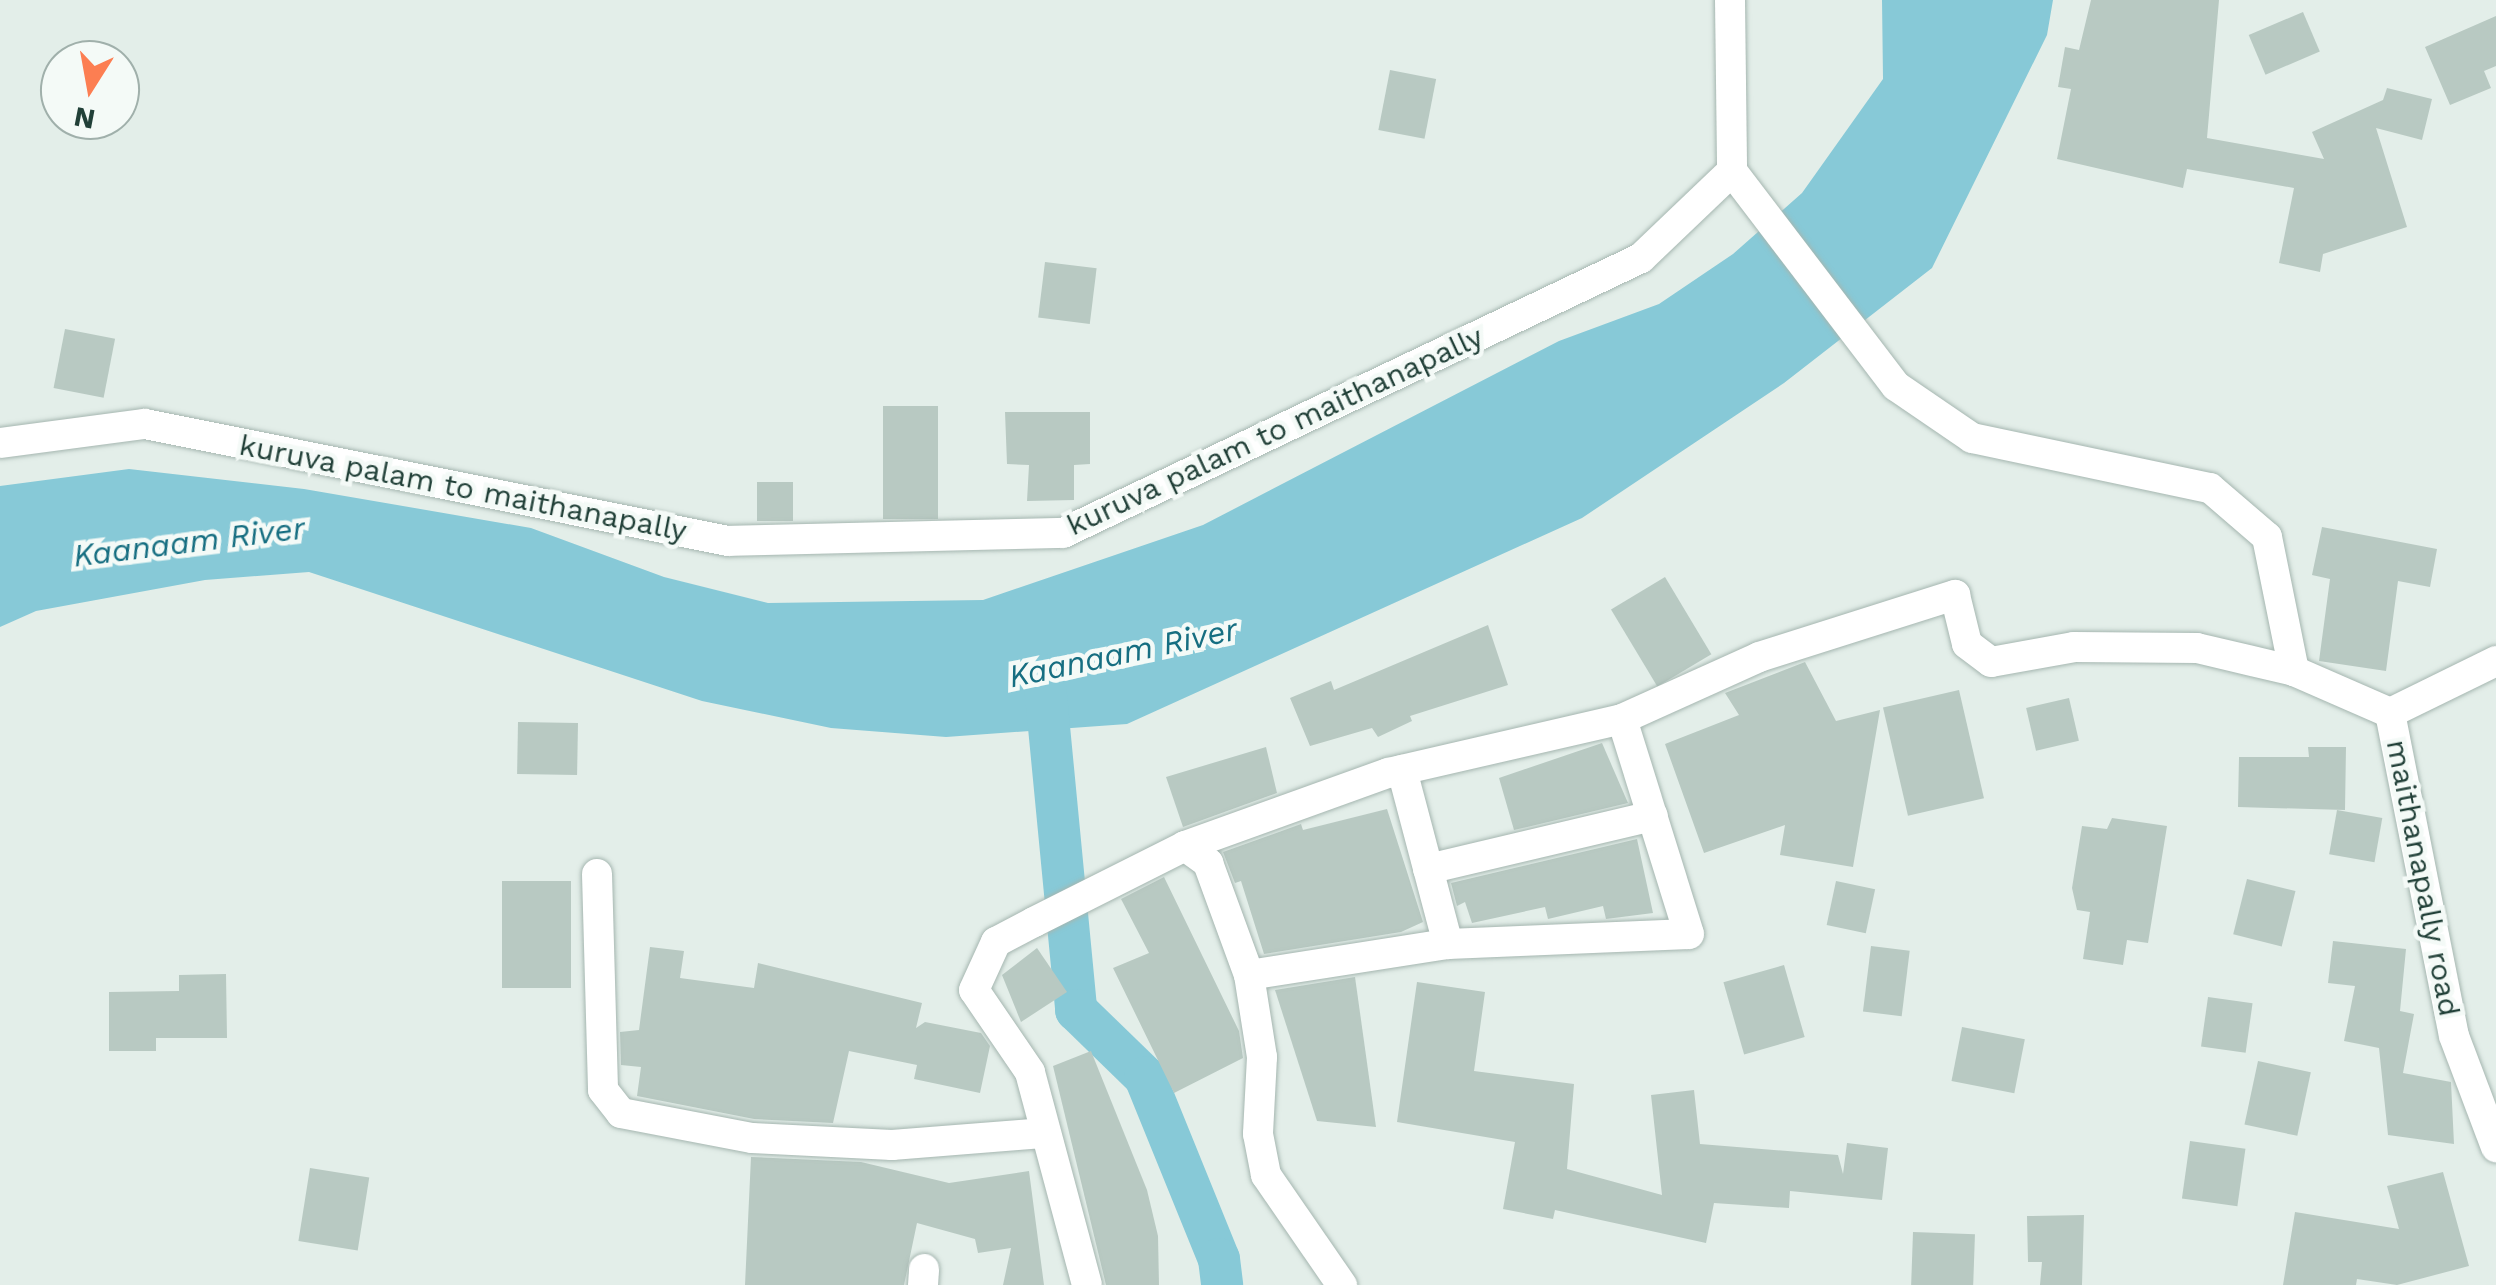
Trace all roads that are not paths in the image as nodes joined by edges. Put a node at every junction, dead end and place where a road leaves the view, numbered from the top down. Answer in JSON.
{"nodes":[{"id":1,"x":1730,"y":0,"type":"edge"},
{"id":2,"x":1739,"y":183,"type":"junction"},
{"id":3,"x":0,"y":443,"type":"edge"},
{"id":4,"x":2496,"y":661,"type":"edge"},
{"id":5,"x":2294,"y":671,"type":"junction"},
{"id":6,"x":2390,"y":713,"type":"junction"},
{"id":7,"x":1622,"y":719,"type":"junction"},
{"id":8,"x":1402,"y":770,"type":"junction"},
{"id":9,"x":1653,"y":816,"type":"junction"},
{"id":10,"x":1185,"y":846,"type":"junction"},
{"id":11,"x":1428,"y":869,"type":"junction"},
{"id":12,"x":597,"y":874,"type":"dead end"},
{"id":13,"x":1448,"y":944,"type":"junction"},
{"id":14,"x":1249,"y":975,"type":"junction"},
{"id":15,"x":1046,"y":1133,"type":"junction"},
{"id":16,"x":2496,"y":1148,"type":"edge"},
{"id":17,"x":1086,"y":1285,"type":"edge"},
{"id":18,"x":1342,"y":1285,"type":"edge"}],
"edges":[{"from":1,"to":2,"type":"street"},
{"from":2,"to":3,"type":"street","name":"kuruva palam to maithanapally"},
{"from":2,"to":5,"type":"street"},
{"from":4,"to":6,"type":"street"},
{"from":5,"to":6,"type":"street","name":"maithanapally road"},
{"from":5,"to":7,"type":"street","name":"maithanapally road"},
{"from":6,"to":16,"type":"street","name":"maithanapally road"},
{"from":7,"to":8,"type":"street"},
{"from":7,"to":9,"type":"street"},
{"from":8,"to":10,"type":"street"},
{"from":8,"to":11,"type":"street"},
{"from":9,"to":11,"type":"street"},
{"from":9,"to":13,"type":"street"},
{"from":10,"to":14,"type":"street"},
{"from":10,"to":15,"type":"street"},
{"from":11,"to":13,"type":"street"},
{"from":12,"to":15,"type":"street"},
{"from":13,"to":14,"type":"street"},
{"from":14,"to":18,"type":"street"},
{"from":15,"to":17,"type":"street"}]}
